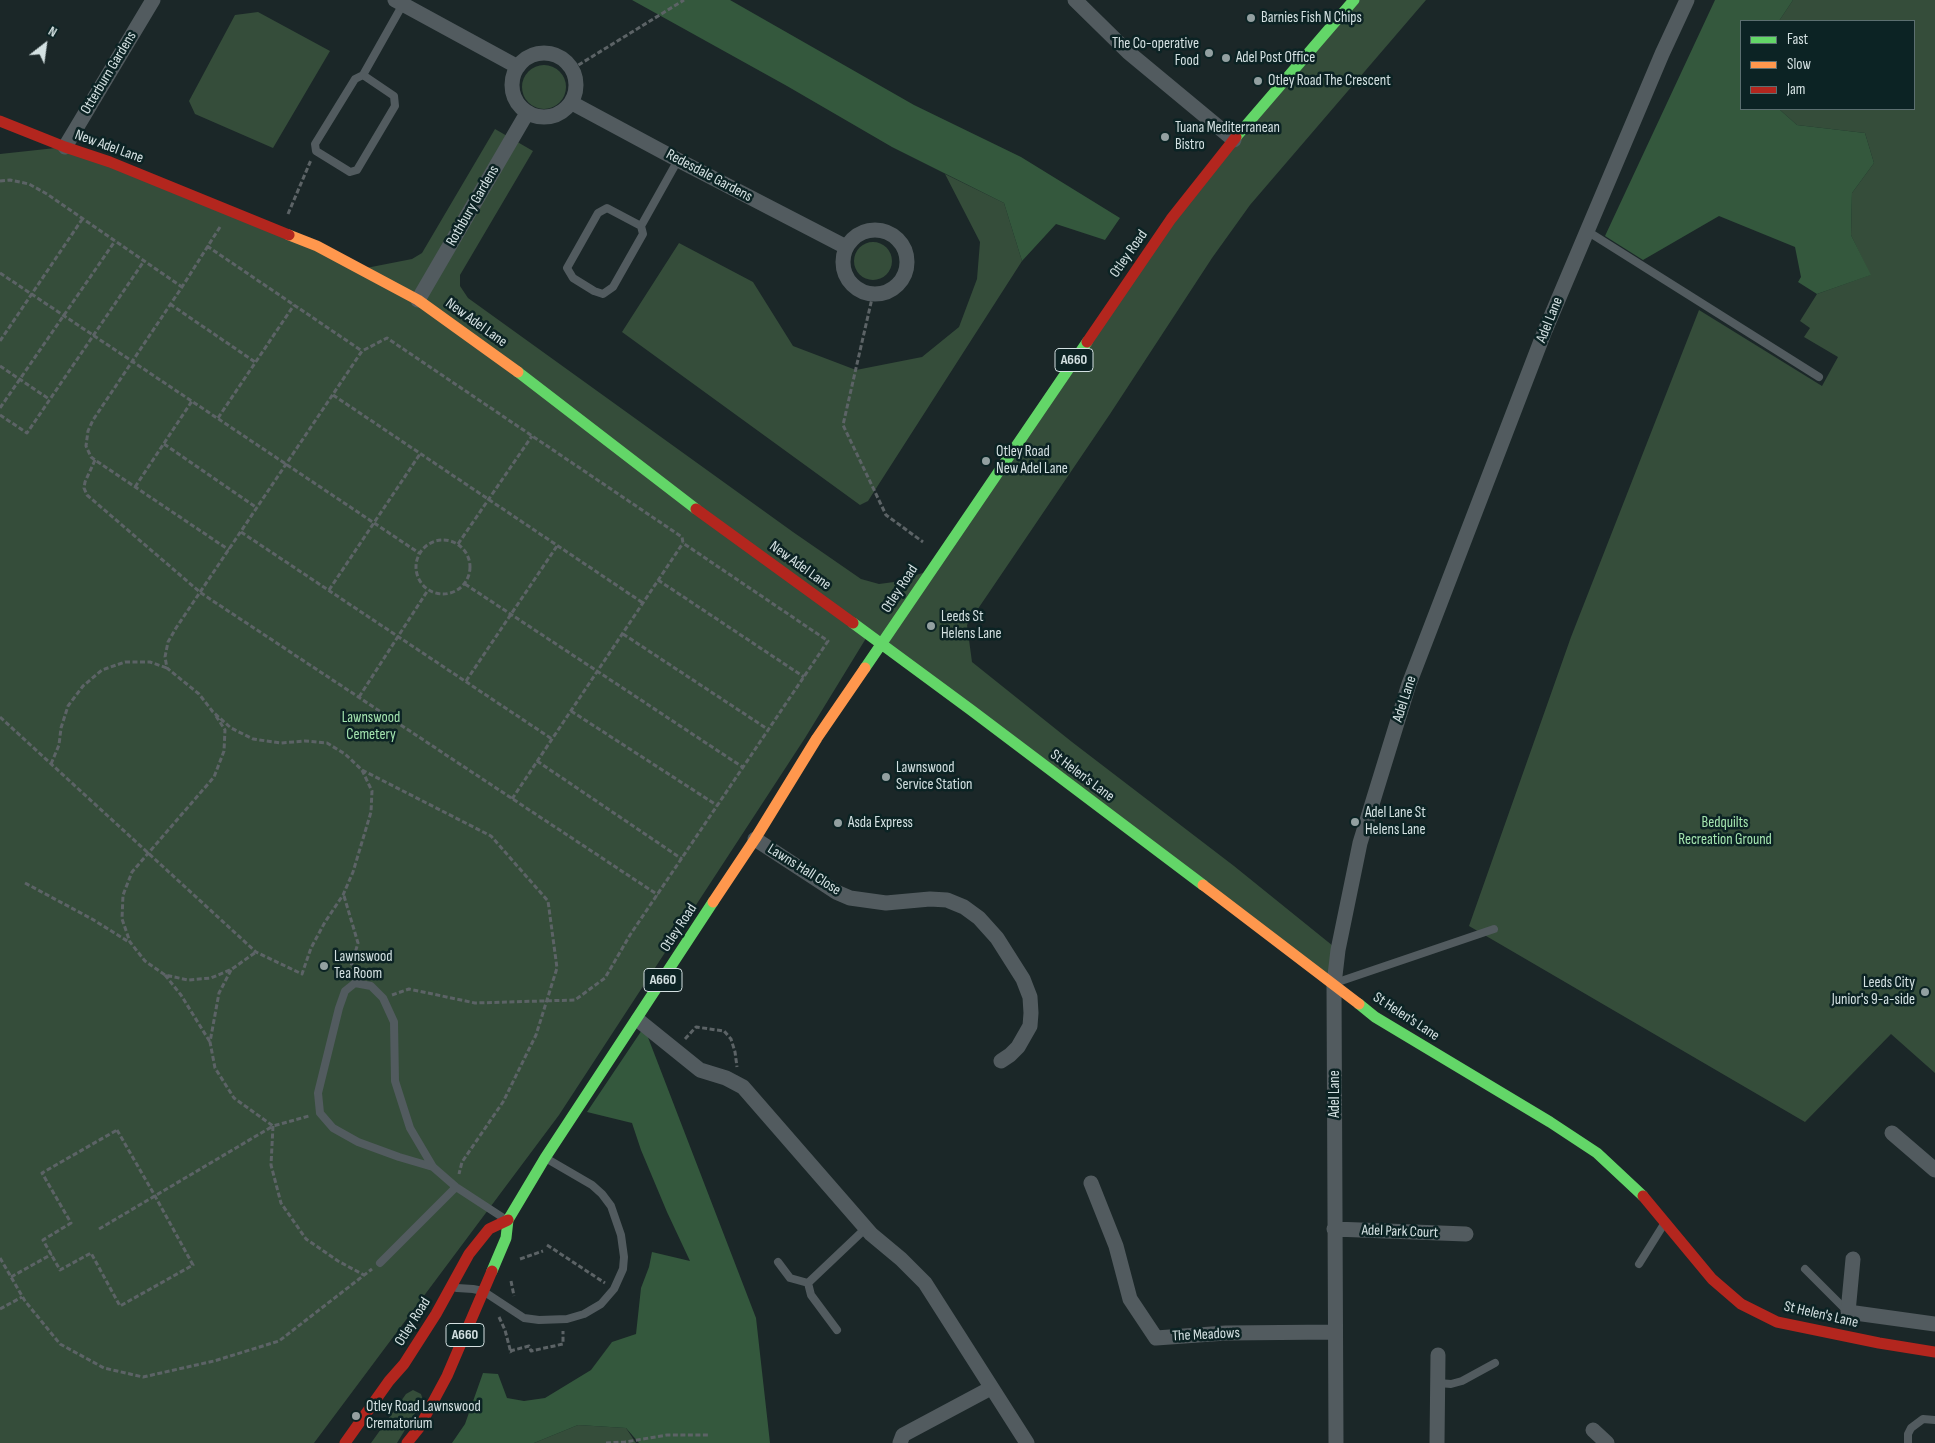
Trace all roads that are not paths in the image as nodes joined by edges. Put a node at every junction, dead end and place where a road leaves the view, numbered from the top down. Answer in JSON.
{"nodes":[{"id":1,"x":153,"y":0,"type":"edge"},
{"id":2,"x":1075,"y":0,"type":"edge"},
{"id":3,"x":1354,"y":0,"type":"edge"},
{"id":4,"x":1687,"y":0,"type":"edge"},
{"id":5,"x":399,"y":2,"type":"edge"},
{"id":6,"x":518,"y":67,"type":"junction"},
{"id":7,"x":363,"y":75,"type":"junction"},
{"id":8,"x":572,"y":103,"type":"junction"},
{"id":9,"x":527,"y":113,"type":"junction"},
{"id":10,"x":0,"y":121,"type":"edge"},
{"id":11,"x":1234,"y":140,"type":"junction"},
{"id":12,"x":65,"y":147,"type":"junction"},
{"id":13,"x":678,"y":160,"type":"junction"},
{"id":14,"x":641,"y":226,"type":"junction"},
{"id":15,"x":1587,"y":231,"type":"junction"},
{"id":16,"x":846,"y":247,"type":"junction"},
{"id":17,"x":418,"y":300,"type":"junction"},
{"id":18,"x":1819,"y":377,"type":"dead end"},
{"id":19,"x":882,"y":644,"type":"junction"},
{"id":20,"x":755,"y":839,"type":"junction"},
{"id":21,"x":1494,"y":929,"type":"dead end"},
{"id":22,"x":1334,"y":984,"type":"junction"},
{"id":23,"x":638,"y":1020,"type":"junction"},
{"id":24,"x":1001,"y":1062,"type":"dead end"},
{"id":25,"x":1892,"y":1133,"type":"dead end"},
{"id":26,"x":546,"y":1158,"type":"junction"},
{"id":27,"x":433,"y":1167,"type":"junction"},
{"id":28,"x":1935,"y":1170,"type":"edge"},
{"id":29,"x":1091,"y":1183,"type":"dead end"},
{"id":30,"x":456,"y":1187,"type":"junction"},
{"id":31,"x":508,"y":1220,"type":"junction"},
{"id":32,"x":1665,"y":1222,"type":"junction"},
{"id":33,"x":866,"y":1228,"type":"junction"},
{"id":34,"x":1334,"y":1229,"type":"junction"},
{"id":35,"x":1466,"y":1234,"type":"dead end"},
{"id":36,"x":1852,"y":1259,"type":"dead end"},
{"id":37,"x":380,"y":1262,"type":"road end"},
{"id":38,"x":778,"y":1262,"type":"dead end"},
{"id":39,"x":1639,"y":1264,"type":"dead end"},
{"id":40,"x":1805,"y":1269,"type":"dead end"},
{"id":41,"x":808,"y":1283,"type":"junction"},
{"id":42,"x":450,"y":1289,"type":"junction"},
{"id":43,"x":483,"y":1291,"type":"junction"},
{"id":44,"x":1848,"y":1312,"type":"junction"},
{"id":45,"x":1935,"y":1324,"type":"edge"},
{"id":46,"x":838,"y":1330,"type":"dead end"},
{"id":47,"x":1335,"y":1332,"type":"junction"},
{"id":48,"x":1935,"y":1352,"type":"edge"},
{"id":49,"x":1438,"y":1355,"type":"dead end"},
{"id":50,"x":1495,"y":1363,"type":"dead end"},
{"id":51,"x":1438,"y":1383,"type":"junction"},
{"id":52,"x":991,"y":1388,"type":"junction"},
{"id":53,"x":1935,"y":1420,"type":"edge"},
{"id":54,"x":1593,"y":1430,"type":"dead end"},
{"id":55,"x":345,"y":1443,"type":"edge"},
{"id":56,"x":407,"y":1443,"type":"edge"},
{"id":57,"x":900,"y":1443,"type":"edge"},
{"id":58,"x":1027,"y":1443,"type":"edge"},
{"id":59,"x":1336,"y":1443,"type":"edge"},
{"id":60,"x":1437,"y":1443,"type":"edge"},
{"id":61,"x":1607,"y":1443,"type":"edge"},
{"id":62,"x":1908,"y":1443,"type":"edge"}],
"edges":[{"from":1,"to":12,"type":"street","name":"Otterburn Gardens"},
{"from":2,"to":11,"type":"street"},
{"from":3,"to":11,"type":"main road","name":"Otley Road","number":"A660"},
{"from":4,"to":15,"type":"street","name":"Adel Lane"},
{"from":5,"to":6,"type":"street"},
{"from":5,"to":7,"type":"lane"},
{"from":6,"to":8,"type":"street"},
{"from":6,"to":9,"type":"street"},
{"from":7,"to":7,"type":"lane"},
{"from":8,"to":9,"type":"street"},
{"from":8,"to":13,"type":"street","name":"Redesdale Gardens"},
{"from":9,"to":17,"type":"street","name":"Rothbury Gardens"},
{"from":10,"to":12,"type":"main road","name":"New Adel Lane"},
{"from":11,"to":19,"type":"main road","name":"Otley Road","number":"A660"},
{"from":12,"to":17,"type":"main road","name":"New Adel Lane"},
{"from":13,"to":14,"type":"lane"},
{"from":13,"to":16,"type":"street","name":"Redesdale Gardens"},
{"from":14,"to":14,"type":"lane"},
{"from":15,"to":18,"type":"lane"},
{"from":15,"to":22,"type":"street","name":"Adel Lane"},
{"from":16,"to":16,"type":"street"},
{"from":17,"to":19,"type":"main road","name":"New Adel Lane"},
{"from":19,"to":20,"type":"main road","name":"Otley Road","number":"A660"},
{"from":19,"to":22,"type":"main road","name":"St Helen's Lane"},
{"from":20,"to":23,"type":"main road","name":"Otley Road","number":"A660"},
{"from":20,"to":24,"type":"street","name":"Lawns Hall Close"},
{"from":21,"to":22,"type":"lane"},
{"from":22,"to":32,"type":"main road","name":"St Helen's Lane"},
{"from":22,"to":34,"type":"street","name":"Adel Lane"},
{"from":23,"to":26,"type":"main road","name":"Otley Road","number":"A660"},
{"from":23,"to":33,"type":"street"},
{"from":25,"to":28,"type":"street"},
{"from":26,"to":31,"type":"main road","name":"Otley Road","number":"A660"},
{"from":26,"to":43,"type":"lane"},
{"from":27,"to":27,"type":"lane"},
{"from":27,"to":30,"type":"lane"},
{"from":29,"to":47,"type":"street","name":"The Meadows"},
{"from":30,"to":31,"type":"lane"},
{"from":30,"to":37,"type":"lane"},
{"from":31,"to":42,"type":"main road","name":"Otley Road","number":"A660"},
{"from":31,"to":43,"type":"main road","name":"Otley Road","number":"A660"},
{"from":32,"to":39,"type":"lane"},
{"from":32,"to":48,"type":"main road","name":"St Helen's Lane"},
{"from":33,"to":41,"type":"lane"},
{"from":33,"to":52,"type":"street"},
{"from":34,"to":35,"type":"street","name":"Adel Park Court"},
{"from":34,"to":47,"type":"street","name":"Adel Lane"},
{"from":36,"to":44,"type":"street"},
{"from":38,"to":41,"type":"lane"},
{"from":40,"to":44,"type":"lane"},
{"from":41,"to":46,"type":"lane"},
{"from":42,"to":43,"type":"lane"},
{"from":42,"to":55,"type":"main road","name":"Otley Road","number":"A660"},
{"from":43,"to":56,"type":"main road","name":"Otley Road","number":"A660"},
{"from":44,"to":45,"type":"street"},
{"from":47,"to":59,"type":"street","name":"Adel Lane"},
{"from":49,"to":51,"type":"street"},
{"from":50,"to":51,"type":"lane"},
{"from":51,"to":60,"type":"street"},
{"from":52,"to":57,"type":"street"},
{"from":52,"to":58,"type":"street"},
{"from":53,"to":62,"type":"lane"},
{"from":54,"to":61,"type":"street"}]}
